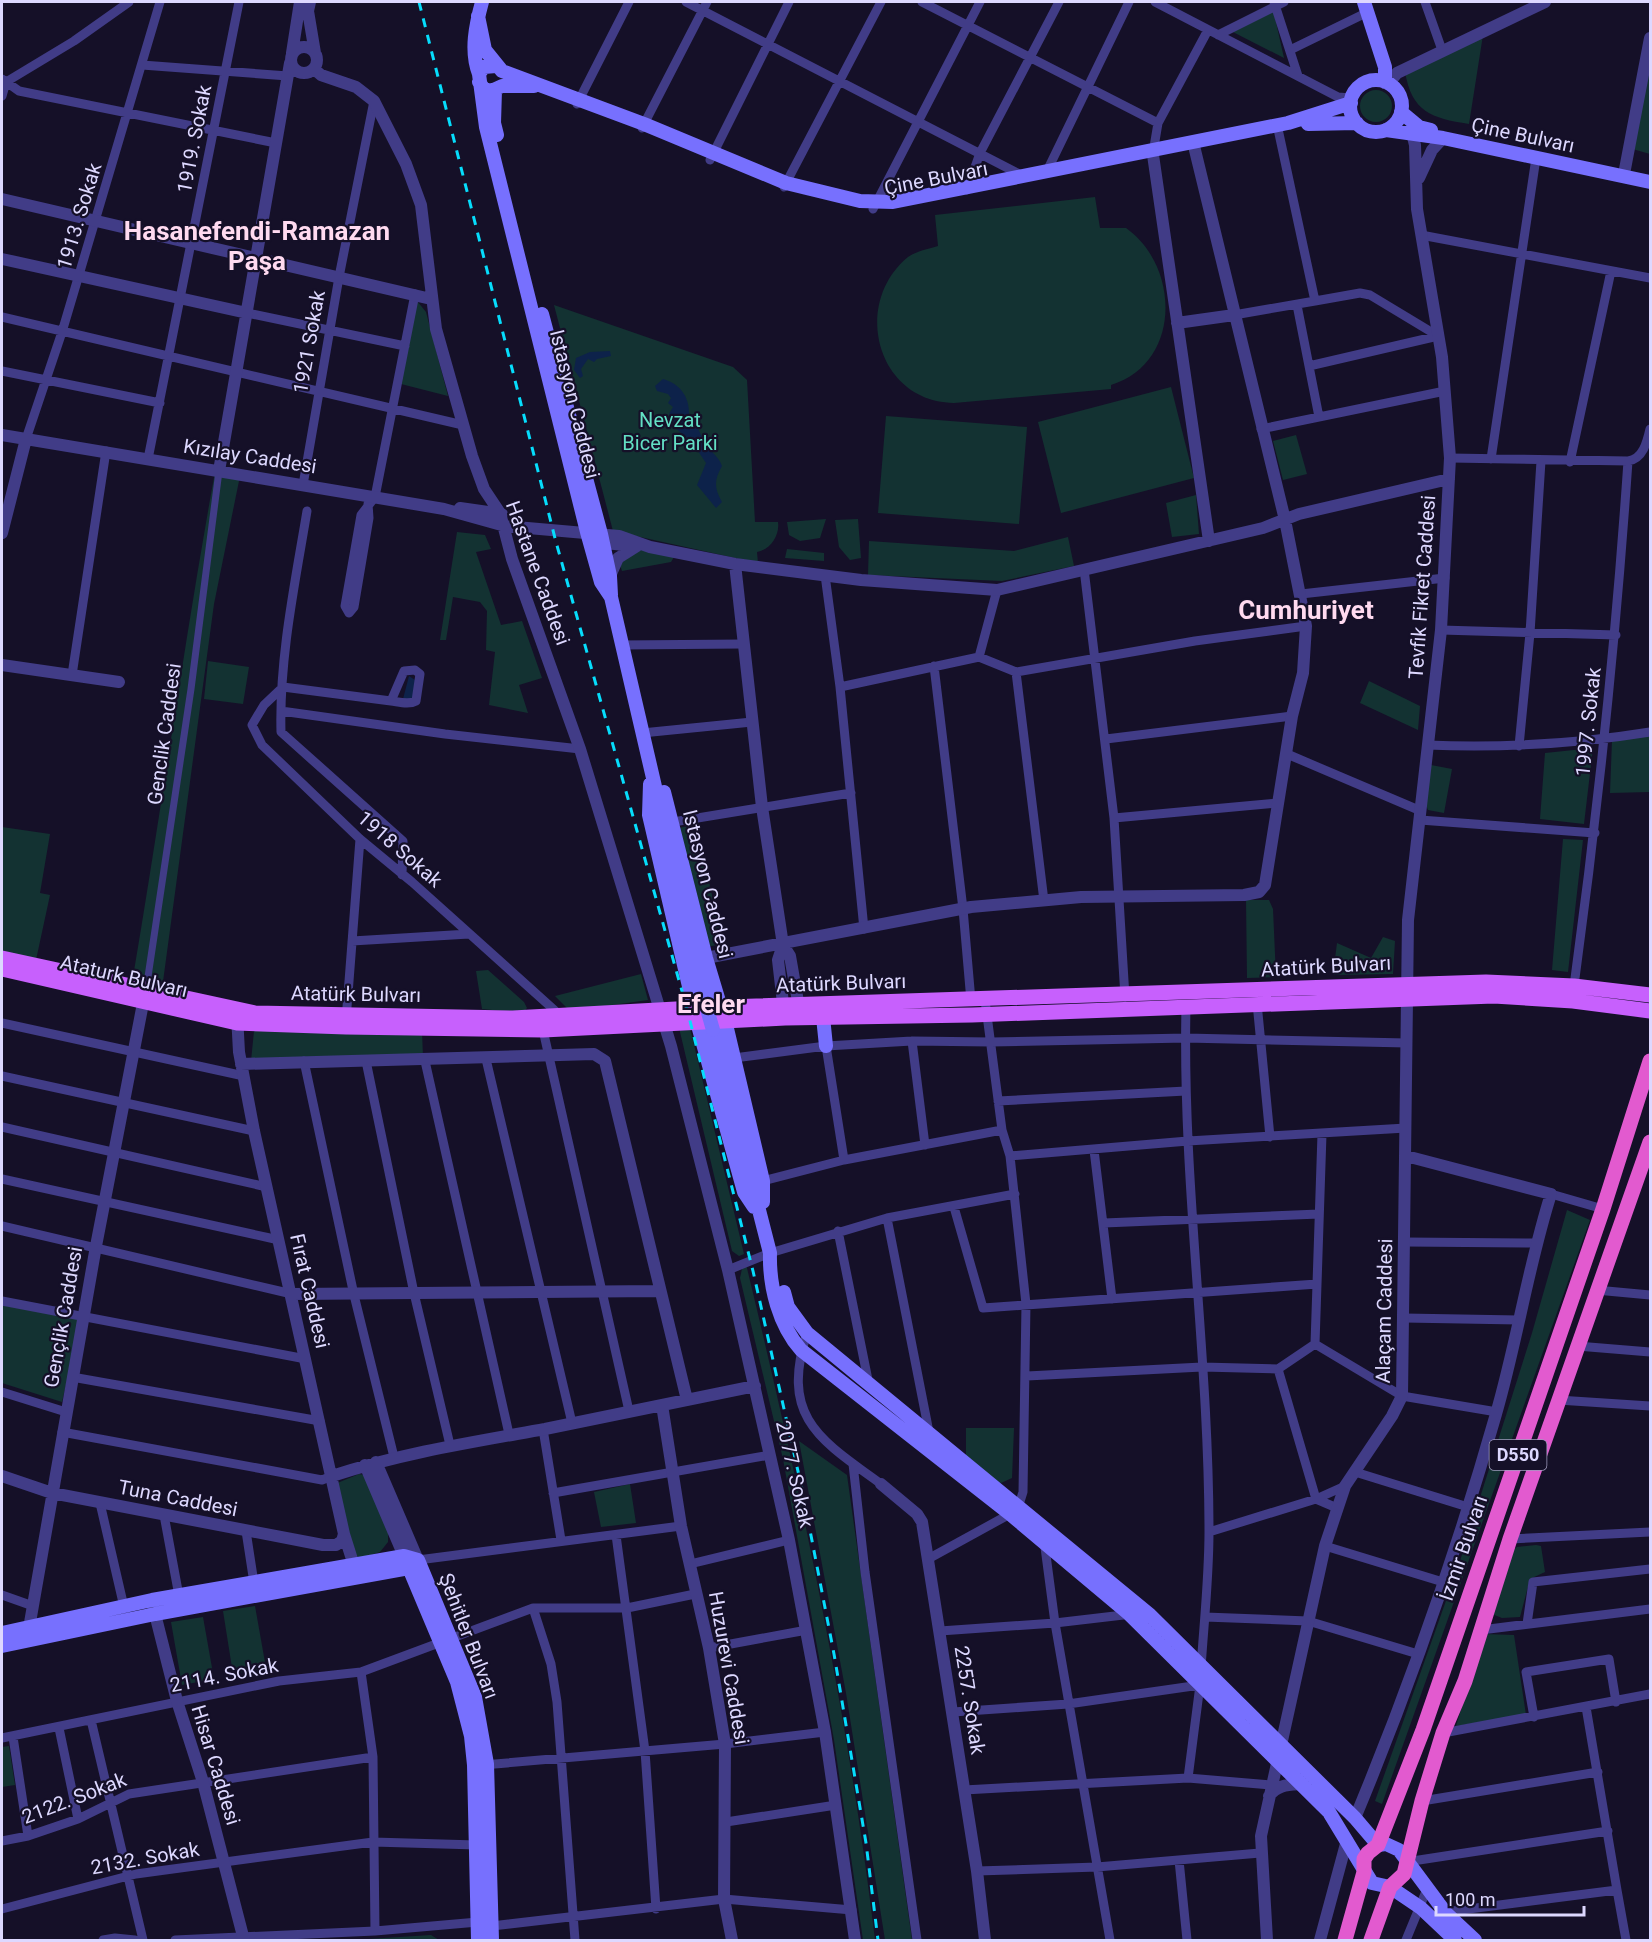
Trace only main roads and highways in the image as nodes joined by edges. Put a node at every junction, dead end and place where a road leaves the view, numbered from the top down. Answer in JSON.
{"nodes":[{"id":1,"x":482,"y":2,"type":"edge"},
{"id":2,"x":1364,"y":7,"type":"edge"},
{"id":3,"x":478,"y":16,"type":"junction"},
{"id":4,"x":499,"y":68,"type":"junction"},
{"id":5,"x":479,"y":78,"type":"junction"},
{"id":6,"x":1385,"y":82,"type":"junction"},
{"id":7,"x":499,"y":88,"type":"junction"},
{"id":8,"x":578,"y":101,"type":"junction"},
{"id":9,"x":1351,"y":101,"type":"junction"},
{"id":10,"x":1401,"y":111,"type":"junction"},
{"id":11,"x":1357,"y":123,"type":"junction"},
{"id":12,"x":1386,"y":129,"type":"junction"},
{"id":13,"x":1153,"y":152,"type":"junction"},
{"id":14,"x":1624,"y":173,"type":"junction"},
{"id":15,"x":1650,"y":175,"type":"edge"},
{"id":16,"x":1650,"y":182,"type":"edge"},
{"id":17,"x":967,"y":190,"type":"junction"},
{"id":18,"x":591,"y":537,"type":"junction"},
{"id":19,"x":611,"y":597,"type":"junction"},
{"id":20,"x":651,"y":773,"type":"junction"},
{"id":21,"x":2,"y":958,"type":"edge"},
{"id":22,"x":2,"y":969,"type":"edge"},
{"id":23,"x":1408,"y":990,"type":"junction"},
{"id":24,"x":1650,"y":995,"type":"edge"},
{"id":25,"x":145,"y":996,"type":"junction"},
{"id":26,"x":1126,"y":1002,"type":"junction"},
{"id":27,"x":979,"y":1007,"type":"junction"},
{"id":28,"x":699,"y":1010,"type":"junction"},
{"id":29,"x":1650,"y":1011,"type":"edge"},
{"id":30,"x":792,"y":1012,"type":"junction"},
{"id":31,"x":723,"y":1014,"type":"junction"},
{"id":32,"x":237,"y":1017,"type":"joint"},
{"id":33,"x":823,"y":1017,"type":"junction"},
{"id":34,"x":346,"y":1021,"type":"junction"},
{"id":35,"x":561,"y":1022,"type":"junction"},
{"id":36,"x":826,"y":1046,"type":"road end"},
{"id":37,"x":1650,"y":1061,"type":"edge"},
{"id":38,"x":1650,"y":1142,"type":"edge"},
{"id":39,"x":1644,"y":1179,"type":"edge"},
{"id":40,"x":762,"y":1219,"type":"junction"},
{"id":41,"x":770,"y":1253,"type":"junction"},
{"id":42,"x":1014,"y":1511,"type":"junction"},
{"id":43,"x":356,"y":1571,"type":"junction"},
{"id":44,"x":154,"y":1607,"type":"junction"},
{"id":45,"x":2,"y":1633,"type":"edge"},
{"id":46,"x":28,"y":1634,"type":"junction"},
{"id":47,"x":2,"y":1646,"type":"edge"},
{"id":48,"x":1278,"y":1752,"type":"junction"},
{"id":49,"x":481,"y":1765,"type":"junction"},
{"id":50,"x":1378,"y":1845,"type":"junction"},
{"id":51,"x":1406,"y":1862,"type":"junction"},
{"id":52,"x":1364,"y":1872,"type":"junction"},
{"id":53,"x":1390,"y":1887,"type":"junction"},
{"id":54,"x":492,"y":1934,"type":"edge"},
{"id":55,"x":478,"y":1941,"type":"edge"},
{"id":56,"x":1345,"y":1941,"type":"edge"},
{"id":57,"x":1371,"y":1941,"type":"edge"},
{"id":58,"x":1455,"y":1941,"type":"edge"},
{"id":59,"x":1475,"y":1941,"type":"edge"}],
"edges":[{"from":1,"to":3,"type":"main road"},
{"from":2,"to":6,"type":"main road"},
{"from":3,"to":4,"type":"main road"},
{"from":3,"to":5,"type":"main road","name":"Istasyon Caddesi"},
{"from":4,"to":5,"type":"main road"},
{"from":4,"to":7,"type":"main road"},
{"from":4,"to":8,"type":"main road","name":"Çine Bulvarı"},
{"from":5,"to":7,"type":"main road","name":"Çine Bulvarı"},
{"from":5,"to":18,"type":"main road","name":"Istasyon Caddesi"},
{"from":6,"to":9,"type":"main road"},
{"from":6,"to":10,"type":"main road"},
{"from":7,"to":8,"type":"main road","name":"Çine Bulvarı"},
{"from":7,"to":18,"type":"main road"},
{"from":8,"to":17,"type":"main road","name":"Çine Bulvarı"},
{"from":9,"to":11,"type":"main road"},
{"from":9,"to":13,"type":"main road","name":"Çine Bulvarı"},
{"from":10,"to":12,"type":"main road"},
{"from":10,"to":14,"type":"main road","name":"Çine Bulvarı"},
{"from":11,"to":12,"type":"main road"},
{"from":11,"to":13,"type":"main road","name":"Çine Bulvarı"},
{"from":12,"to":14,"type":"main road","name":"Çine Bulvarı"},
{"from":13,"to":17,"type":"main road","name":"Çine Bulvarı"},
{"from":13,"to":17,"type":"main road","name":"Çine Bulvarı"},
{"from":14,"to":15,"type":"main road","name":"Çine Bulvarı"},
{"from":14,"to":16,"type":"main road","name":"Çine Bulvarı"},
{"from":18,"to":19,"type":"main road","name":"Istasyon Caddesi"},
{"from":18,"to":19,"type":"main road"},
{"from":19,"to":20,"type":"main road","name":"Istasyon Caddesi"},
{"from":20,"to":28,"type":"main road","name":"Istasyon Caddesi"},
{"from":20,"to":31,"type":"main road","name":"Istasyon Caddesi"},
{"from":21,"to":25,"type":"main road"},
{"from":22,"to":25,"type":"main road","name":"Ataturk Bulvarı"},
{"from":23,"to":24,"type":"main road","name":"Atatürk Bulvarı"},
{"from":23,"to":26,"type":"main road","name":"Atatürk Bulvarı"},
{"from":23,"to":26,"type":"main road","name":"Atatürk Bulvarı"},
{"from":23,"to":29,"type":"main road","name":"Atatürk Bulvarı"},
{"from":25,"to":32,"type":"main road","name":"Ataturk Bulvarı"},
{"from":26,"to":27,"type":"main road","name":"Atatürk Bulvarı"},
{"from":27,"to":30,"type":"main road","name":"Atatürk Bulvarı"},
{"from":27,"to":33,"type":"main road"},
{"from":28,"to":31,"type":"main road","name":"Atatürk Bulvarı"},
{"from":28,"to":35,"type":"main road","name":"Atatürk Bulvarı"},
{"from":28,"to":40,"type":"main road","bridge":true},
{"from":28,"to":40,"type":"main road"},
{"from":30,"to":31,"type":"main road"},
{"from":30,"to":33,"type":"main road"},
{"from":31,"to":40,"type":"main road","name":"Istasyon Caddesi"},
{"from":32,"to":34,"type":"main road","name":"Atatürk Bulvarı"},
{"from":33,"to":36,"type":"main road"},
{"from":34,"to":35,"type":"main road","name":"Atatürk Bulvarı"},
{"from":34,"to":35,"type":"main road","name":"Atatürk Bulvarı"},
{"from":37,"to":50,"type":"highway","name":"İzmir Bulvarı","number":"D550"},
{"from":38,"to":39,"type":"highway","number":"D550"},
{"from":39,"to":51,"type":"highway","number":"D550"},
{"from":40,"to":41,"type":"main road"},
{"from":41,"to":42,"type":"main road"},
{"from":41,"to":42,"type":"main road"},
{"from":42,"to":48,"type":"main road"},
{"from":42,"to":48,"type":"main road"},
{"from":43,"to":44,"type":"main road"},
{"from":43,"to":44,"type":"main road"},
{"from":43,"to":49,"type":"main road","name":"Şehitler Bulvarı"},
{"from":44,"to":46,"type":"main road"},
{"from":44,"to":46,"type":"main road"},
{"from":45,"to":46,"type":"main road"},
{"from":46,"to":47,"type":"main road"},
{"from":48,"to":50,"type":"main road"},
{"from":48,"to":52,"type":"main road"},
{"from":49,"to":54,"type":"main road","name":"Şehitler Bulvarı"},
{"from":49,"to":55,"type":"main road","name":"Şehitler Bulvarı"},
{"from":50,"to":51,"type":"main road"},
{"from":50,"to":52,"type":"highway","name":"İzmir Bulvarı","number":"D550"},
{"from":51,"to":53,"type":"highway","number":"D550"},
{"from":51,"to":59,"type":"main road"},
{"from":52,"to":53,"type":"main road"},
{"from":52,"to":56,"type":"highway","name":"İzmir Bulvarı","number":"D550"},
{"from":53,"to":57,"type":"highway","number":"D550"},
{"from":53,"to":58,"type":"main road"}]}
